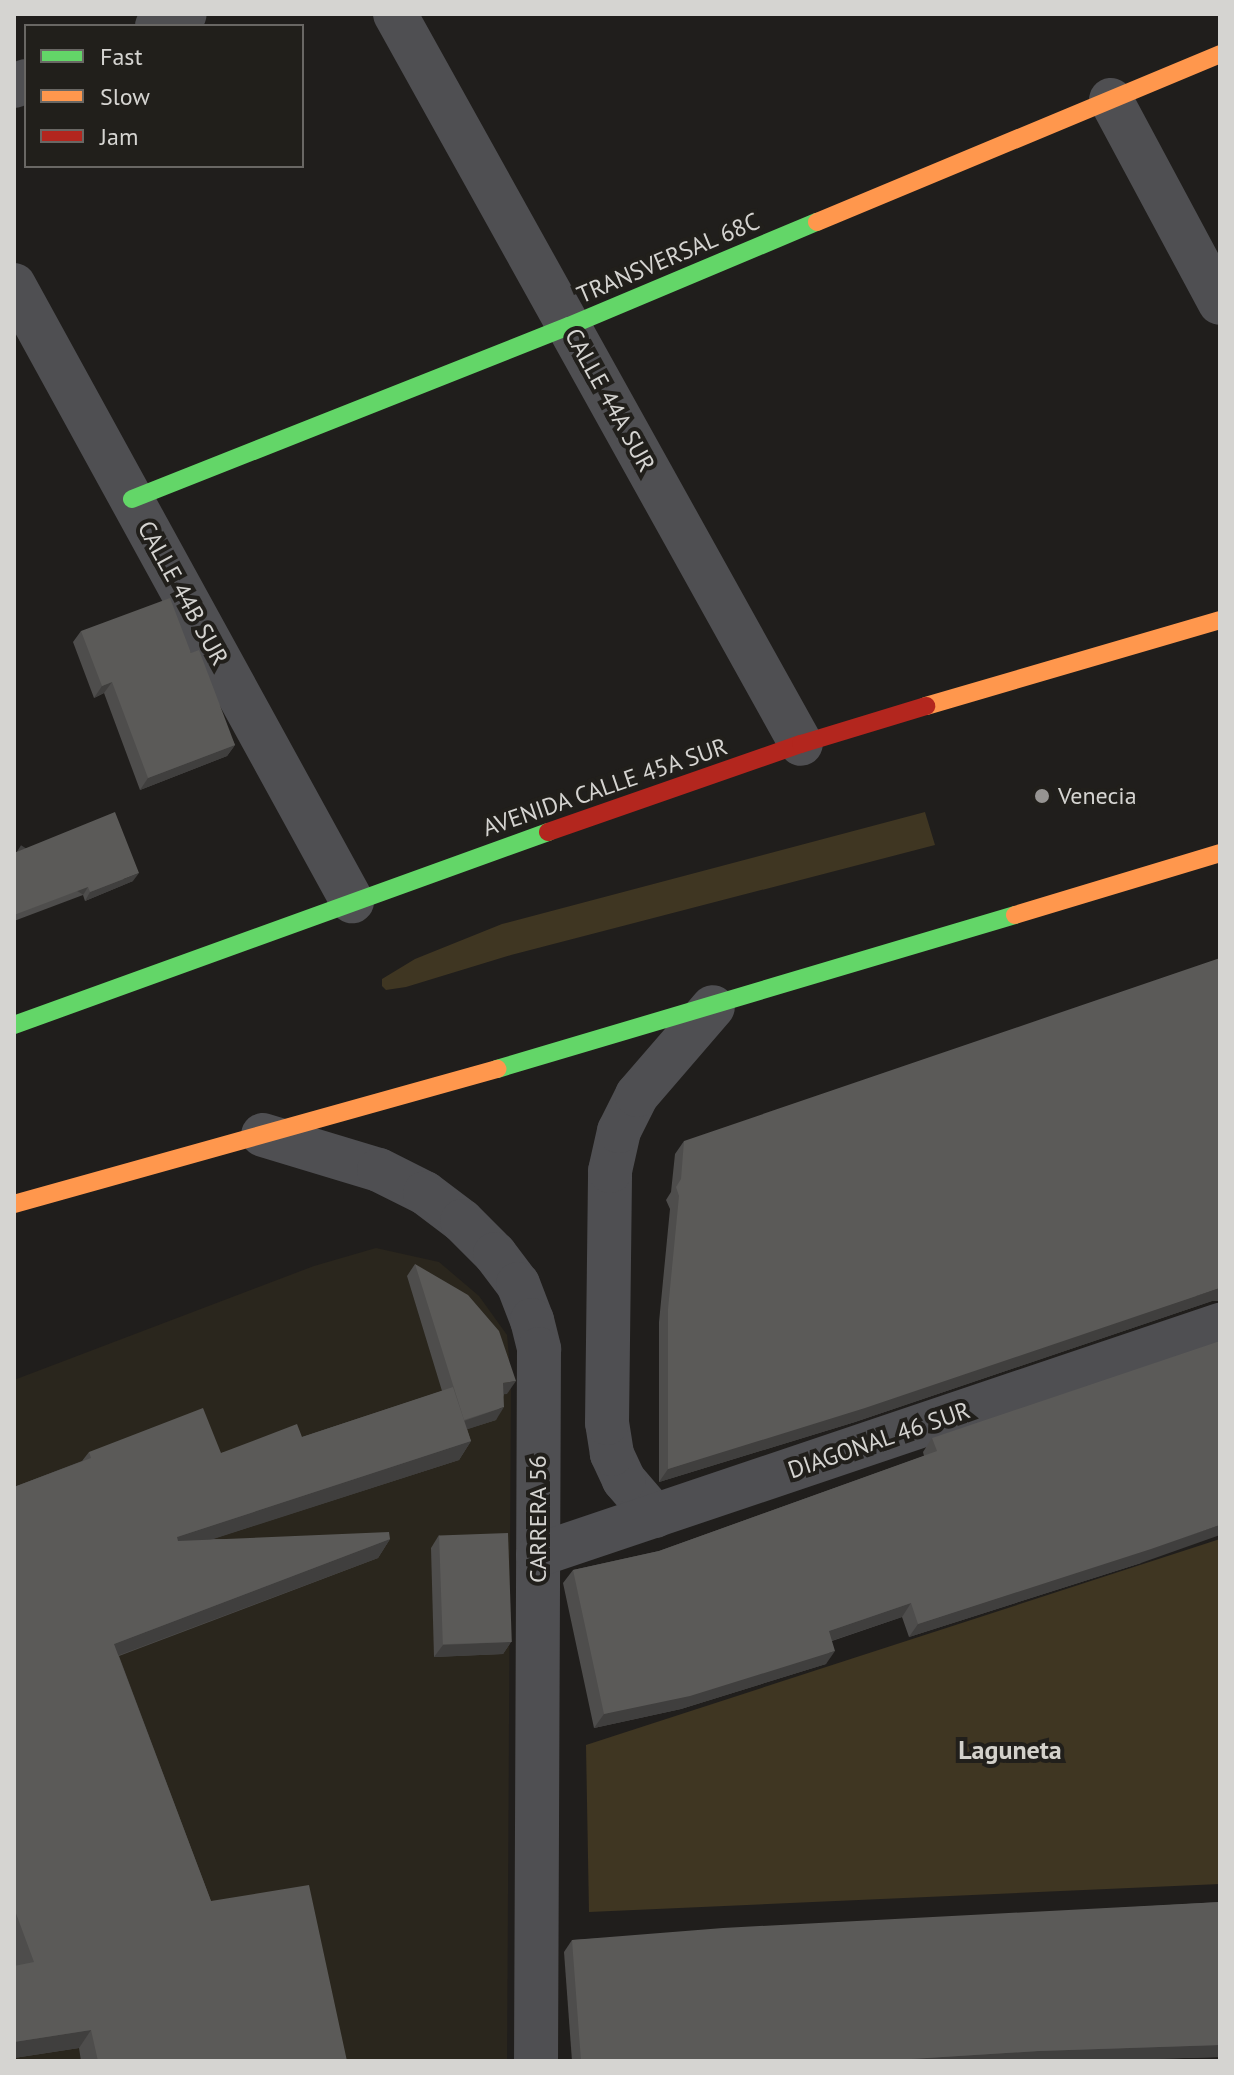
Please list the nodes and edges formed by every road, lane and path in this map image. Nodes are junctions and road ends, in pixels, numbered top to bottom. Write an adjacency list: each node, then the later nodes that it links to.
1 (185, 14): 3 (street)
2 (395, 14): 8 (street, CALLE 44A SUR)
3 (162, 24)
4 (1220, 54): 5 (main road, TRANSVERSAL 68C)
5 (1111, 100): 7 (street); 8 (main road, TRANSVERSAL 68C)
6 (14, 285): 9 (street, CALLE 44B SUR)
7 (1220, 303)
8 (569, 326): 9 (main road, TRANSVERSAL 68C); 11 (street, CALLE 44A SUR)
9 (132, 499): 13 (street, CALLE 44B SUR)
10 (1220, 620): 11 (main road, AVENIDA CALLE 45A SUR)
11 (801, 744): 13 (main road, AVENIDA CALLE 45A SUR)
12 (1220, 853): 14 (main road)
13 (352, 901): 15 (main road, AVENIDA CALLE 45A SUR)
14 (713, 1007): 16 (main road); 19 (street)
15 (14, 1025)
16 (263, 1135): 17 (main road); 20 (street, CARRERA 56)
17 (14, 1204)
18 (1220, 1325): 19 (street, DIAGONAL 46 SUR)
19 (655, 1516): 20 (street, DIAGONAL 46 SUR)
20 (538, 1555): 21 (street, CARRERA 56)
21 (536, 2061)

